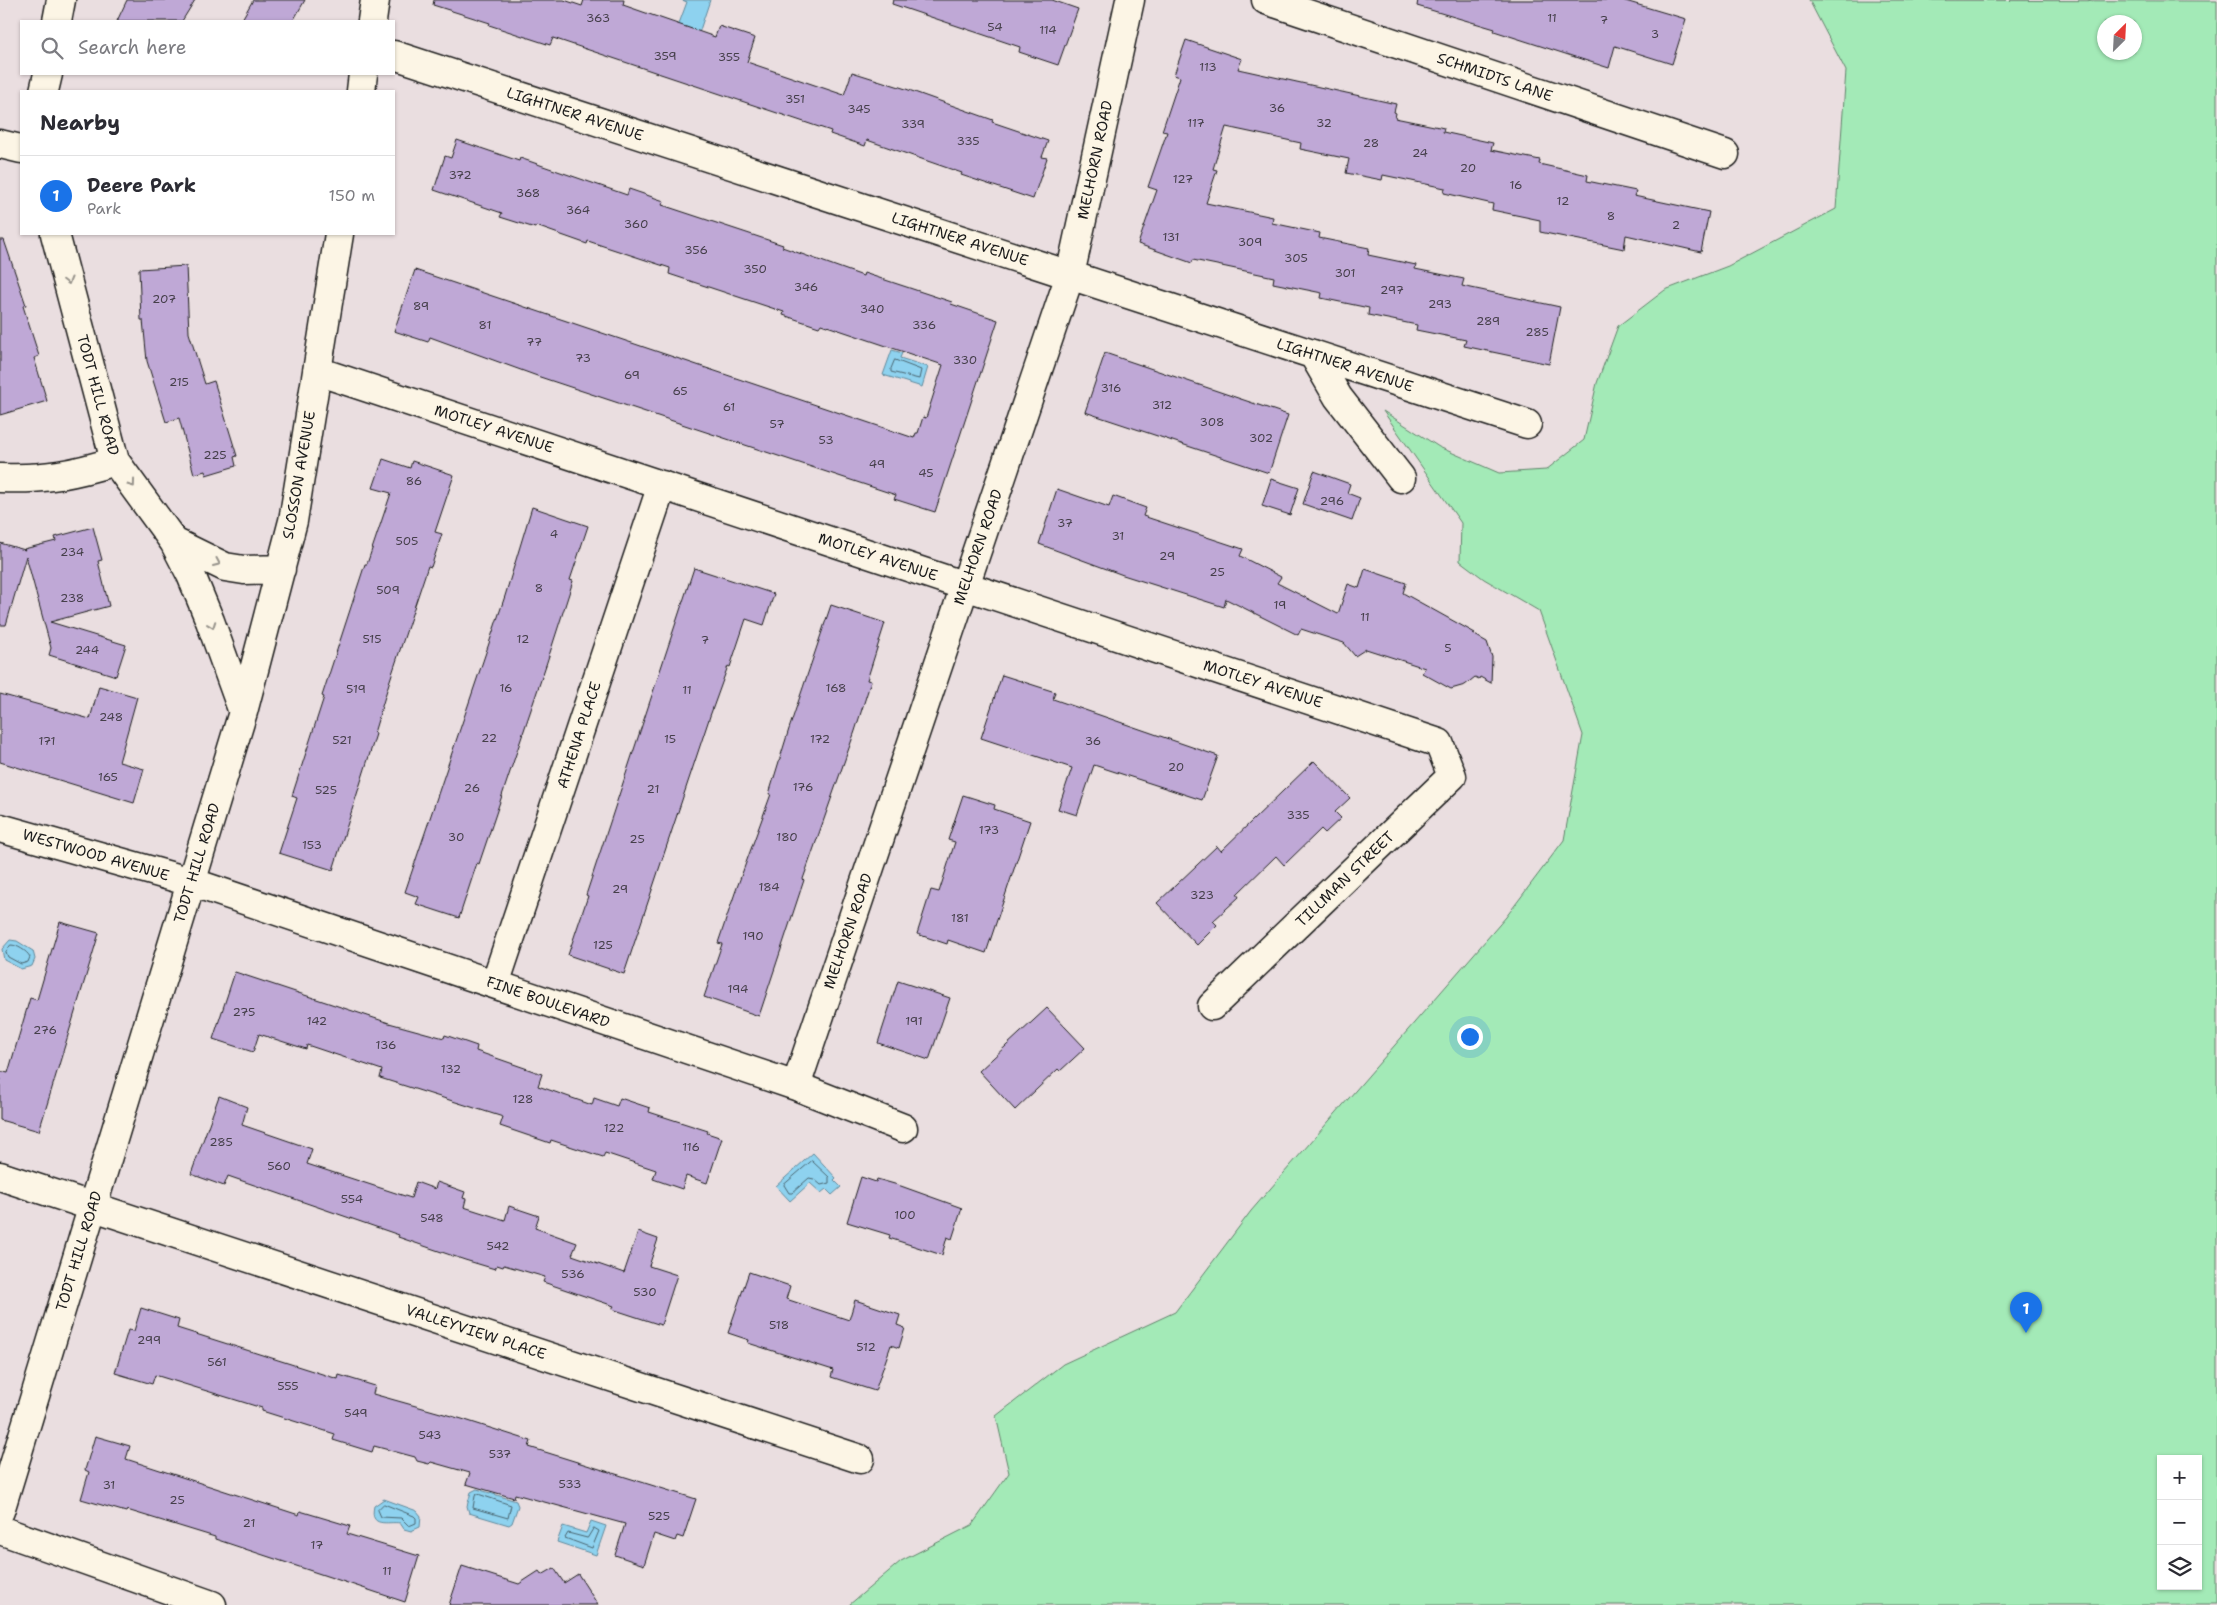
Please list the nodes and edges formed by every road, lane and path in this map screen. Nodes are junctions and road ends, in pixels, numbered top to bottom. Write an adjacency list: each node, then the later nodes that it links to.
1 (60, 0): 5 (street)
2 (375, 0): 6 (street)
3 (1130, 0): 17 (street, MELHORN ROAD)
4 (1266, 0): 14 (street, SCHMIDTS LANE)
5 (57, 20)
6 (372, 20)
7 (395, 55): 17 (street, LIGHTNER AVENUE)
8 (48, 75): 10 (street)
9 (364, 75): 11 (street)
10 (44, 90)
11 (361, 90)
12 (0, 144): 13 (street)
13 (20, 149)
14 (1725, 154)
15 (55, 235): 21 (street, TODT HILL ROAD, one-way to 21)
16 (339, 235): 19 (street, SLOSSON AVENUE)
17 (1070, 275): 18 (street, LIGHTNER AVENUE); 27 (street, MELHORN ROAD)
18 (1313, 354): 20 (street, LIGHTNER AVENUE); 23 (street)
19 (317, 371): 24 (street, MOTLEY AVENUE); 26 (street, SLOSSON AVENUE)
20 (1527, 424)
21 (115, 461): 22 (street); 25 (street, TODT HILL ROAD, one-way to 25)
22 (0, 478)
23 (1401, 478)
24 (662, 485): 27 (street, MOTLEY AVENUE); 32 (street, ATHENA PLACE)
25 (174, 542): 26 (street, one-way to 26); 28 (street, TODT HILL ROAD, one-way to 28)
26 (281, 569): 28 (street, SLOSSON AVENUE)
27 (965, 586): 29 (street, MOTLEY AVENUE); 34 (street, MELHORN ROAD)
28 (243, 712): 31 (street, TODT HILL ROAD)
29 (1439, 743): 33 (street, TILLMAN STREET)
30 (0, 828): 31 (street, WESTWOOD AVENUE)
31 (191, 882): 32 (street, FINE BOULEVARD); 37 (street, TODT HILL ROAD)
32 (496, 984): 34 (street, FINE BOULEVARD)
33 (1212, 1006)
34 (796, 1086): 35 (street, FINE BOULEVARD)
35 (903, 1128)
36 (0, 1176): 37 (street, VALLEYVIEW PLACE)
37 (93, 1205): 38 (street, VALLEYVIEW PLACE); 39 (street, TODT HILL ROAD)
38 (860, 1459)
39 (0, 1511)
40 (0, 1530): 41 (street)
41 (212, 1605)

